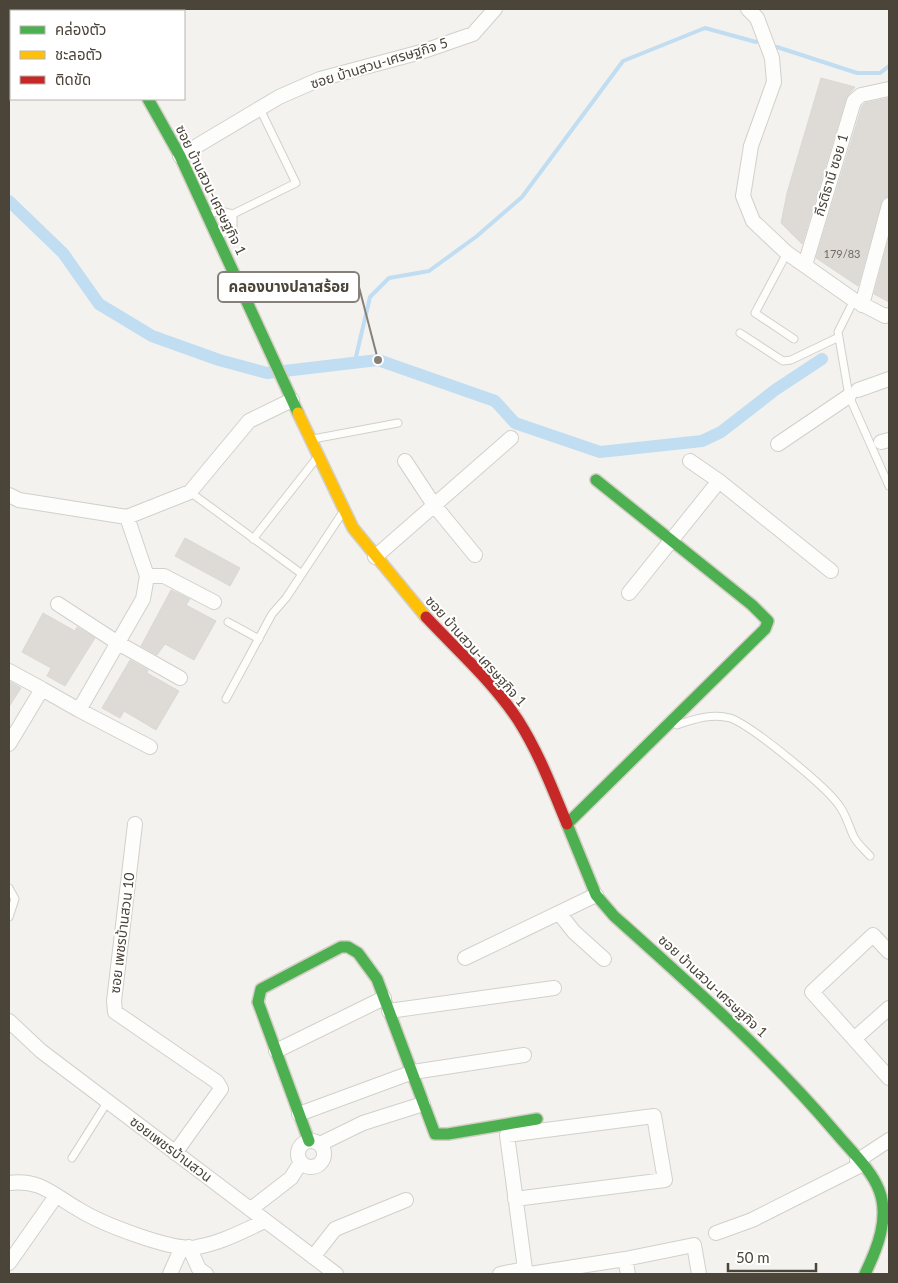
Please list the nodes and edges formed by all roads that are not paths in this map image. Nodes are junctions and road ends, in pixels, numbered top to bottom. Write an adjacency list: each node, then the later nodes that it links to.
1 (495, 9): 5 (street, ซอย บ้านสวน-เศรษฐกิจ 5)
2 (755, 12): 11 (street)
3 (889, 89): 12 (street, กีรติธานี ซอย 1)
4 (149, 100): 6 (street, ซอย บ้านสวน-เศรษฐกิจ 1)
5 (260, 109): 6 (street, ซอย บ้านสวน-เศรษฐกิจ 5); 8 (lane)
6 (180, 156): 9 (street, ซอย บ้านสวน-เศรษฐกิจ 1)
7 (889, 205): 13 (street)
8 (233, 214): 9 (lane); 10 (lane)
9 (207, 215): 10 (street, ซอย บ้านสวน-เศรษฐกิจ 1)
10 (217, 236): 20 (street, ซอย บ้านสวน-เศรษฐกิจ 1)
11 (787, 253): 12 (street); 17 (lane)
12 (805, 265): 13 (street)
13 (858, 303): 14 (street); 16 (lane)
14 (889, 315)
15 (740, 333): 16 (lane)
16 (839, 337): 19 (lane)
17 (794, 340)
18 (889, 379): 19 (street)
19 (853, 393): 24 (street); 30 (lane)
20 (292, 400): 23 (street, ซอย บ้านสวน-เศรษฐกิจ 1); 31 (street)
21 (398, 422): 23 (lane)
22 (511, 438): 33 (street)
23 (310, 440): 25 (street, ซอย บ้านสวน-เศรษฐกิจ 1)
24 (778, 444)
25 (318, 457): 34 (street, ซอย บ้านสวน-เศรษฐกิจ 1); 36 (lane)
26 (690, 461): 29 (street)
27 (405, 462): 33 (street)
28 (596, 480): 37 (street)
29 (719, 481): 37 (street); 40 (street)
30 (889, 486)
31 (190, 492): 35 (street); 36 (lane)
32 (9, 495): 35 (street)
33 (434, 505): 38 (street); 39 (street)
34 (344, 510): 39 (street, ซอย บ้านสวน-เศรษฐกิจ 1); 41 (lane)
35 (127, 517): 42 (street)
36 (253, 539): 41 (lane)
37 (671, 540): 43 (street); 54 (street)
38 (475, 555)
39 (375, 558): 57 (street, ซอย บ้านสวน-เศรษฐกิจ 1)
40 (831, 571)
41 (302, 574): 47 (lane)
42 (147, 576): 44 (street); 48 (street)
43 (629, 593)
44 (214, 602)
45 (58, 604): 48 (street)
46 (228, 622): 47 (lane)
47 (259, 639): 52 (lane)
48 (118, 643): 50 (street); 53 (street)
49 (9, 670): 51 (street)
50 (180, 678)
51 (42, 689): 53 (street); 55 (street)
52 (226, 699)
53 (79, 710): 56 (street)
54 (663, 730): 57 (street); 59 (lane)
55 (9, 744)
56 (150, 747)
57 (568, 823): 61 (street, ซอย บ้านสวน-เศรษฐกิจ 1)
58 (135, 824): 82 (street, ซอย เพชรบ้านสวน 10)
59 (870, 856)
60 (9, 888): 63 (lane)
61 (596, 895): 62 (street); 85 (street, ซอย บ้านสวน-เศรษฐกิจ 1)
62 (559, 913): 65 (street); 66 (street)
63 (9, 917)
64 (889, 952): 71 (street)
65 (465, 958)
66 (604, 959)
67 (554, 988): 68 (street)
68 (387, 1004): 72 (street); 72 (street); 74 (street)
69 (889, 1008): 71 (street)
70 (9, 1021): 76 (street, ซอยเพชรบ้านสวน)
71 (854, 1039): 75 (street)
72 (276, 1051): 78 (street)
73 (524, 1055): 74 (street)
74 (412, 1072): 77 (street); 78 (street)
75 (889, 1078)
76 (108, 1101): 82 (street, ซอยเพชรบ้านสวน); 83 (lane)
77 (423, 1104): 79 (street); 81 (street)
78 (299, 1114): 81 (street)
79 (537, 1119)
80 (889, 1140): 85 (street)
81 (314, 1142): 84 (street); 84 (street)
82 (175, 1152): 90 (street, ซอยเพชรบ้านสวน)
83 (72, 1158)
84 (301, 1162): 90 (street)
85 (859, 1163): 92 (street, ซอย บ้านสวน-เศรษฐกิจ 1); 93 (street)
86 (9, 1183): 87 (street)
87 (56, 1196): 94 (street); 97 (street)
88 (515, 1199): 88 (street); 98 (street)
89 (406, 1200): 95 (street)
90 (251, 1209): 91 (street, ซอยเพชรบ้านสวน)
91 (265, 1221): 94 (street); 95 (street, ซอยเพชรบ้านสวน)
92 (886, 1227): 105 (street, ซอย บ้านสวน-เศรษฐกิจ 1)
93 (716, 1233)
94 (185, 1247): 100 (street); 101 (street)
95 (313, 1257): 99 (street, ซอยเพชรบ้านสวน)
96 (626, 1259): 98 (street); 103 (street); 104 (street)
97 (9, 1264)
98 (527, 1272): 102 (street)
99 (331, 1273)
100 (170, 1274)
101 (206, 1274)
102 (500, 1274)
103 (628, 1274)
104 (699, 1274)
105 (865, 1274)

